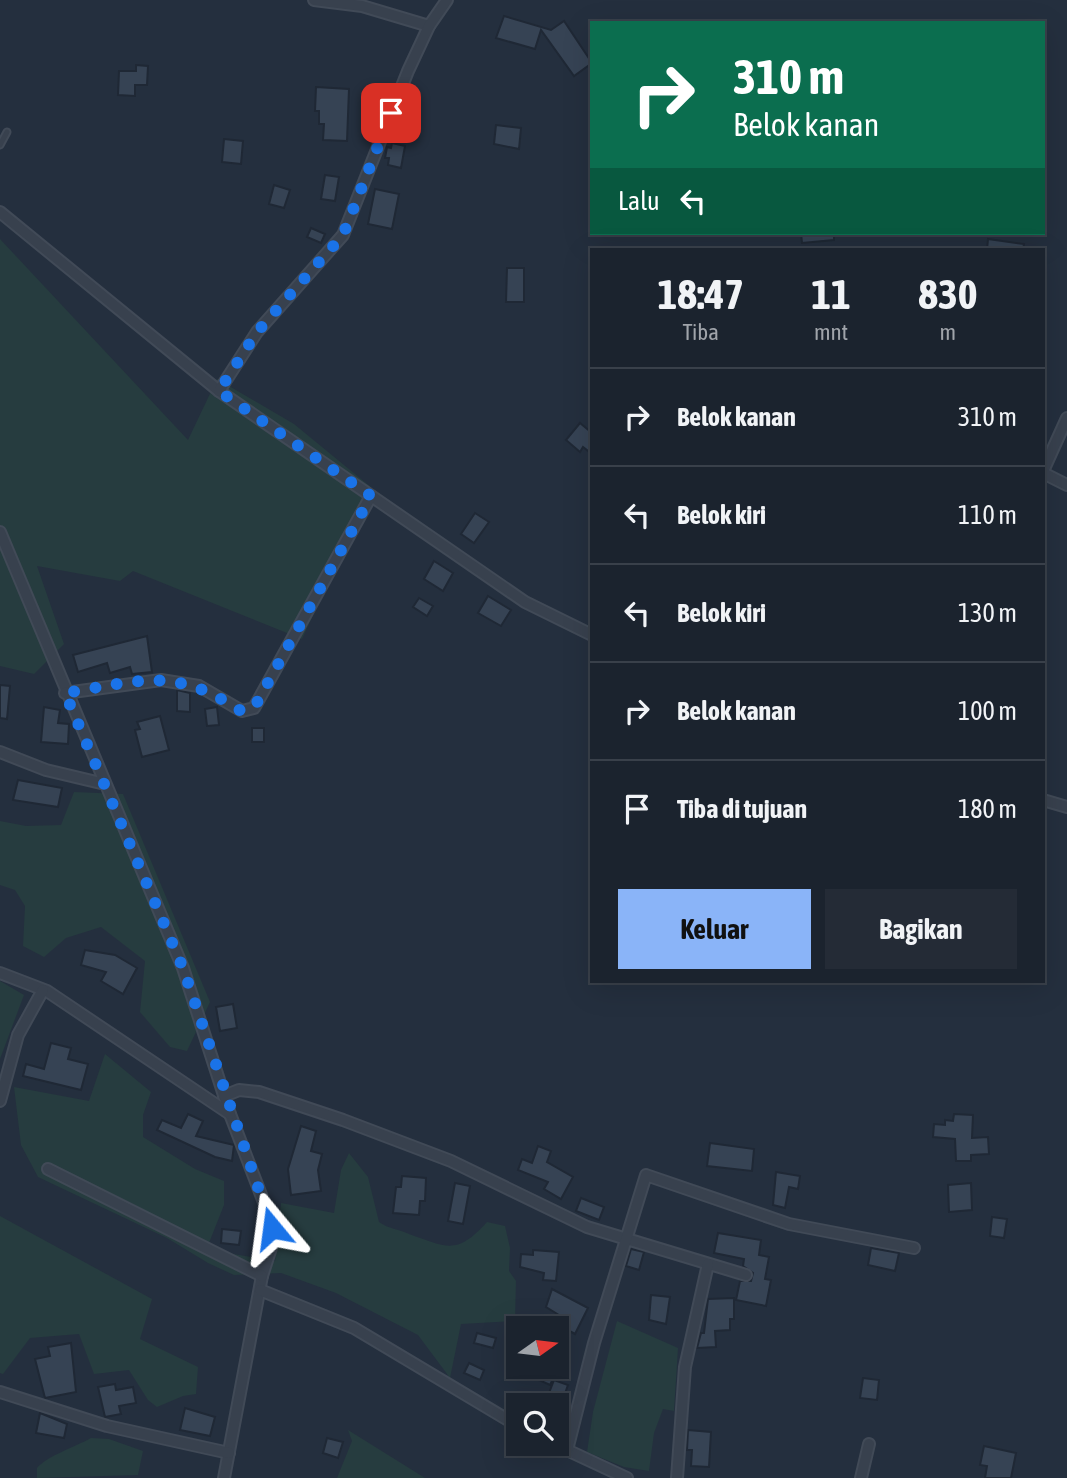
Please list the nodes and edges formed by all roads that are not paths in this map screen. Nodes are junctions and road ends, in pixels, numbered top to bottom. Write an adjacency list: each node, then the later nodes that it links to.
1 (314, 0): 3 (street)
2 (447, 0): 3 (street)
3 (429, 26): 7 (street)
4 (7, 132): 5 (lane)
5 (0, 145)
6 (0, 212): 7 (street)
7 (219, 391): 12 (street)
8 (1067, 418): 9 (street)
9 (1045, 468)
10 (1045, 473): 11 (street)
11 (1067, 485)
12 (371, 496): 14 (street); 15 (street)
13 (0, 533): 15 (street)
14 (590, 634)
15 (65, 693): 17 (street)
16 (0, 751): 17 (street)
17 (105, 784): 22 (street)
18 (1045, 801): 19 (street)
19 (1067, 807)
20 (0, 972): 21 (street)
21 (43, 990): 23 (street); 24 (street)
22 (224, 1096): 24 (street); 26 (street)
23 (0, 1101)
24 (230, 1114): 30 (street)
25 (48, 1169): 30 (street)
26 (625, 1240): 27 (street); 28 (street); 34 (street)
27 (914, 1248)
28 (708, 1264): 29 (street); 40 (street)
29 (746, 1275)
30 (262, 1276): 31 (street)
31 (260, 1290): 33 (street); 37 (street)
32 (0, 1392): 37 (street)
33 (506, 1419)
34 (569, 1442)
35 (869, 1444): 41 (street)
36 (569, 1451): 39 (street)
37 (229, 1453): 38 (street)
38 (224, 1478)
39 (627, 1478)
40 (677, 1478)
41 (861, 1478)

